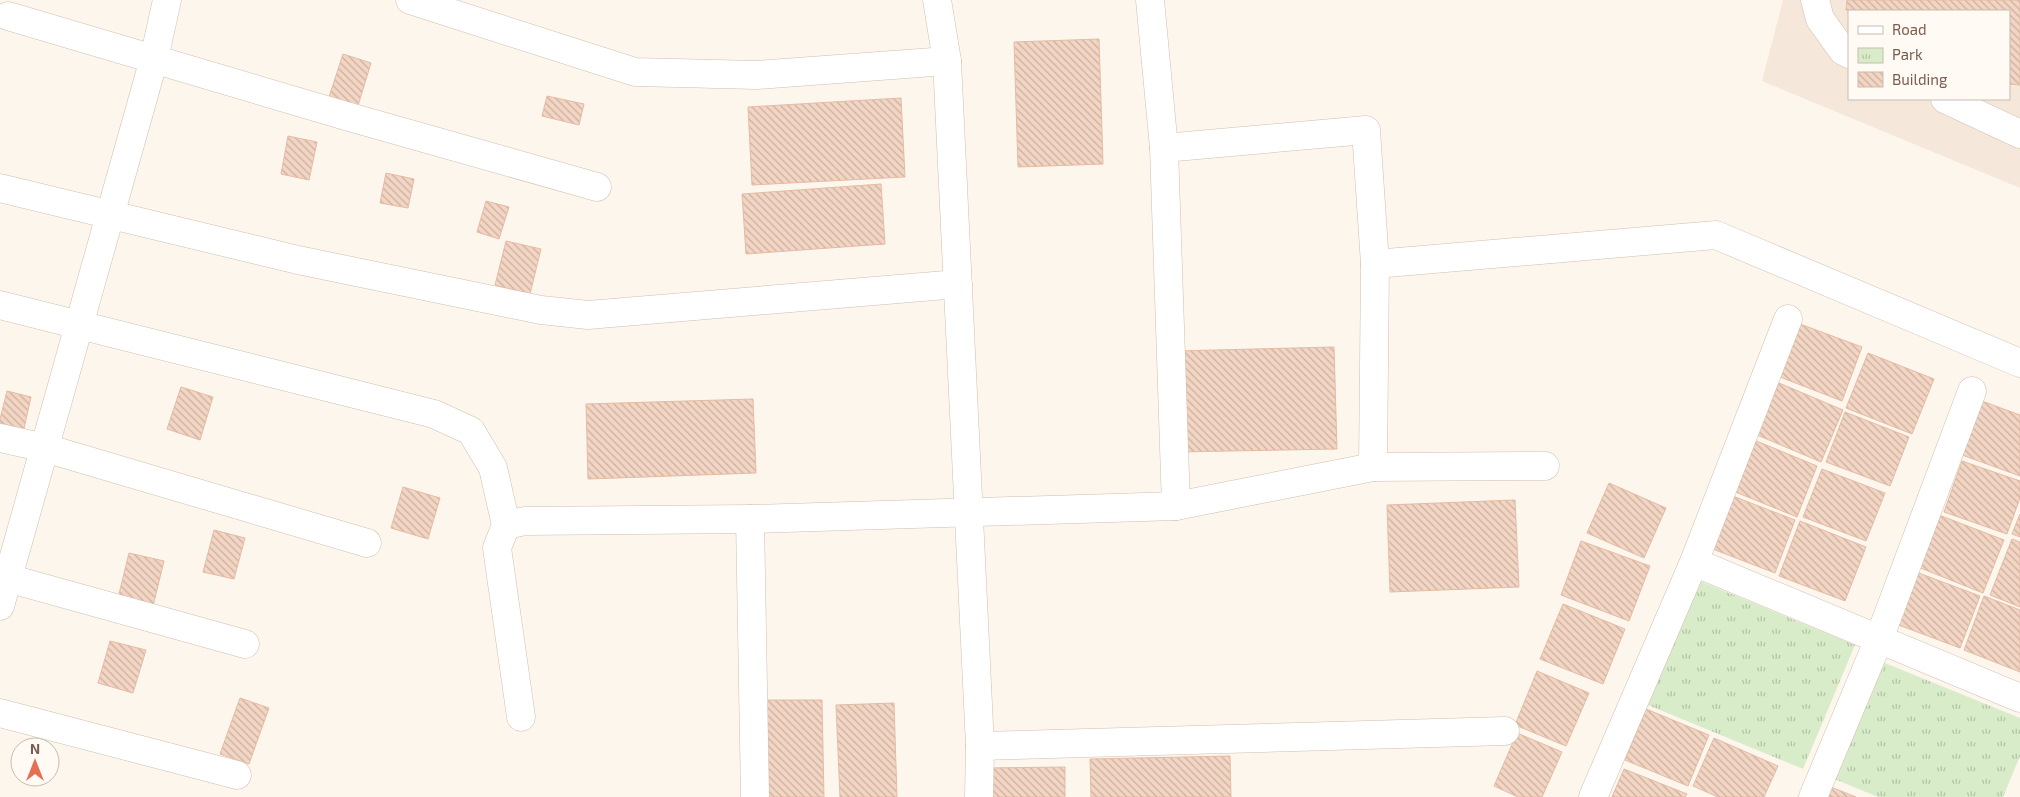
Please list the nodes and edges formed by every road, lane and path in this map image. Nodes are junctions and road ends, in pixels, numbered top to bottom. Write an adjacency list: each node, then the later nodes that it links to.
1 (167, 0): 8 (street)
2 (410, 0): 9 (street)
3 (937, 0): 9 (street)
4 (1150, 0): 12 (street)
5 (1816, 0): 7 (street)
6 (8, 16): 8 (street)
7 (1848, 54)
8 (154, 59): 13 (street); 15 (street)
9 (947, 61): 17 (street)
10 (1947, 100): 11 (street)
11 (2020, 134)
12 (1164, 148): 16 (street); 27 (street)
13 (597, 187)
14 (0, 188): 15 (street)
15 (110, 214): 17 (street); 20 (street)
16 (1374, 264): 21 (street); 26 (street)
17 (958, 284): 28 (street)
18 (0, 306): 20 (street)
19 (1788, 319): 32 (street)
20 (79, 325): 24 (street); 30 (street)
21 (2020, 363)
22 (1972, 391): 35 (street)
23 (0, 438): 24 (street)
24 (45, 448): 31 (street); 33 (street)
25 (1545, 466): 26 (street)
26 (1373, 467): 27 (street)
27 (1176, 506): 28 (street)
28 (969, 512): 29 (street); 41 (street)
29 (750, 519): 30 (street); 43 (street)
30 (506, 525): 39 (street)
31 (367, 543)
32 (1694, 562): 35 (street); 45 (street)
33 (4, 576): 34 (street); 36 (street)
34 (0, 606)
35 (1879, 639): 37 (street); 46 (street)
36 (245, 644)
37 (2020, 698)
38 (0, 713): 42 (street)
39 (521, 717)
40 (1505, 731): 41 (street)
41 (980, 746): 44 (street)
42 (237, 776)
43 (755, 797)
44 (978, 797)
45 (1594, 797)
46 (1813, 797)

